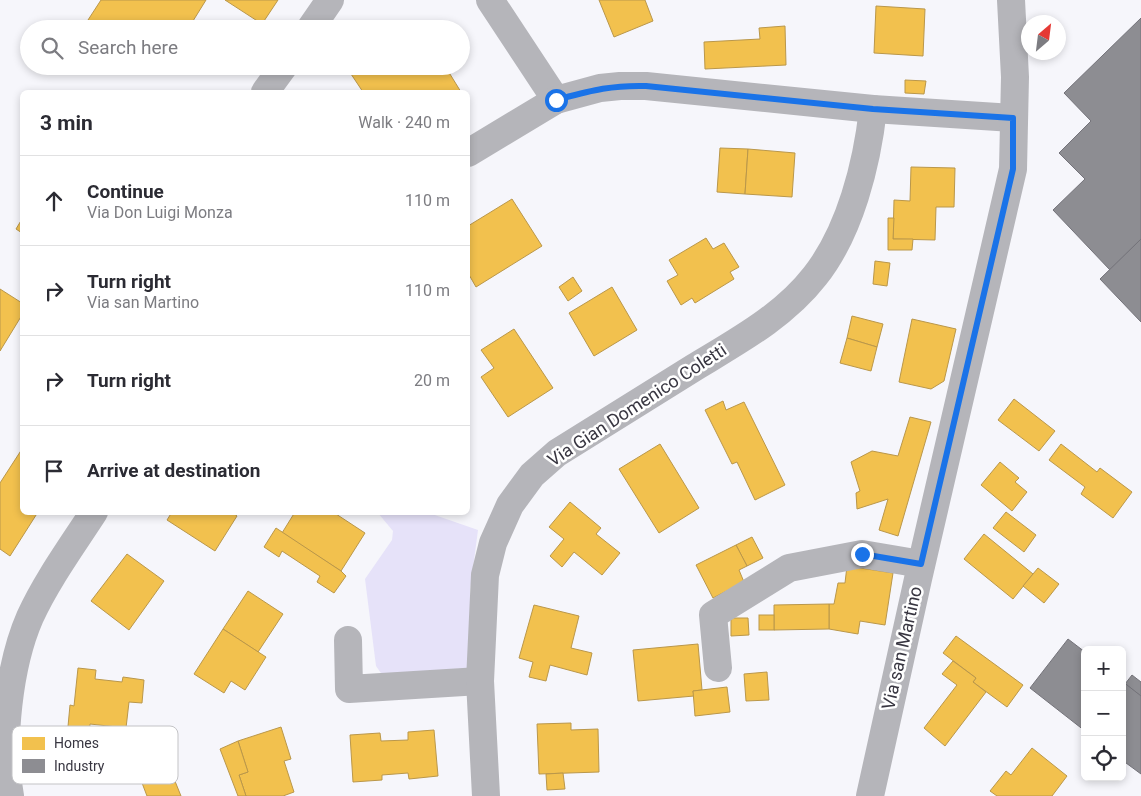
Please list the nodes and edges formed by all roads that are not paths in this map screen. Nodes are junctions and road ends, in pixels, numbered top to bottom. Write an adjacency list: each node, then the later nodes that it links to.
1 (330, 0): 4 (street)
2 (490, 0): 7 (street)
3 (1011, 0): 9 (street, Via san Martino)
4 (316, 20)
5 (277, 75): 6 (street)
6 (266, 90)
7 (556, 100): 8 (street); 10 (street)
8 (873, 109): 9 (street); 15 (street, Via Gian Domenico Coletti)
9 (1013, 118): 12 (street, Via san Martino)
10 (470, 152)
11 (92, 515): 16 (street)
12 (921, 564): 14 (street); 18 (street, Via san Martino)
13 (348, 640): 15 (street)
14 (718, 668)
15 (480, 681): 17 (street, Via Gian Domenico Coletti)
16 (10, 796)
17 (486, 796)
18 (870, 796)

